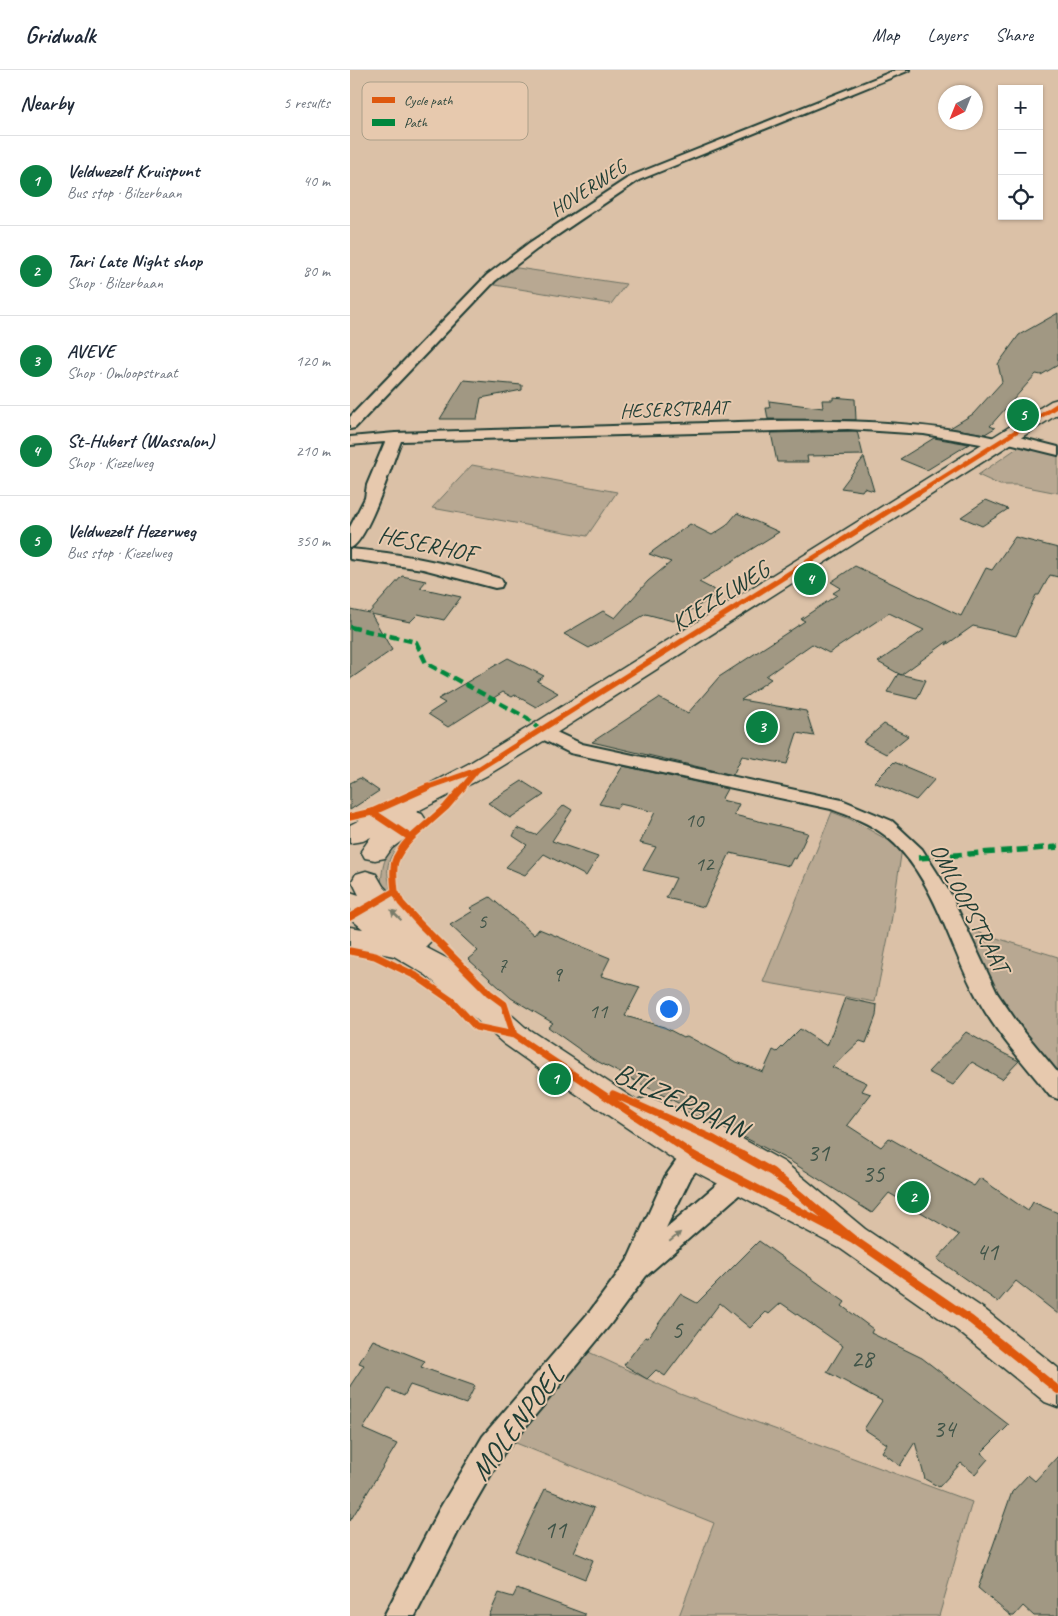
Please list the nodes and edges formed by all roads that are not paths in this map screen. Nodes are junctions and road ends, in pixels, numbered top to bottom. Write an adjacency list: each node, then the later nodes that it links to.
1 (905, 70): 3 (street, HOVERWEG)
2 (1058, 405): 5 (main road, KIEZELWEG)
3 (350, 425)
4 (394, 437): 5 (street, HESERSTRAAT); 6 (street, HESERSTRAAT); 8 (street, HESERHOF)
5 (1002, 440): 7 (street, HESERSTRAAT); 11 (main road, KIEZELWEG)
6 (350, 441)
7 (1058, 451)
8 (350, 544)
9 (350, 554): 10 (street, HESERHOF)
10 (495, 583)
11 (541, 731): 12 (main road, KIEZELWEG); 19 (street, OMLOOPSTRAAT)
12 (477, 770): 13 (main road, KIEZELWEG); 14 (main road, KIEZELWEG)
13 (352, 834): 14 (main road, KIEZELWEG)
14 (375, 851): 15 (main road)
15 (355, 891): 17 (main road, BILZERBAAN); 18 (main road, BILZERBAAN, one-way to 15)
16 (350, 937): 17 (main road)
17 (403, 948): 18 (main road, BILZERBAAN)
18 (437, 967): 20 (main road, BILZERBAAN)
19 (1058, 1090)
20 (703, 1147): 21 (main road, BILZERBAAN); 22 (street, MOLENPOEL)
21 (746, 1171): 22 (street, MOLENPOEL, one-way to 21); 23 (main road, BILZERBAAN)
22 (637, 1268): 24 (street, MOLENPOEL)
23 (1058, 1390)
24 (399, 1616)

